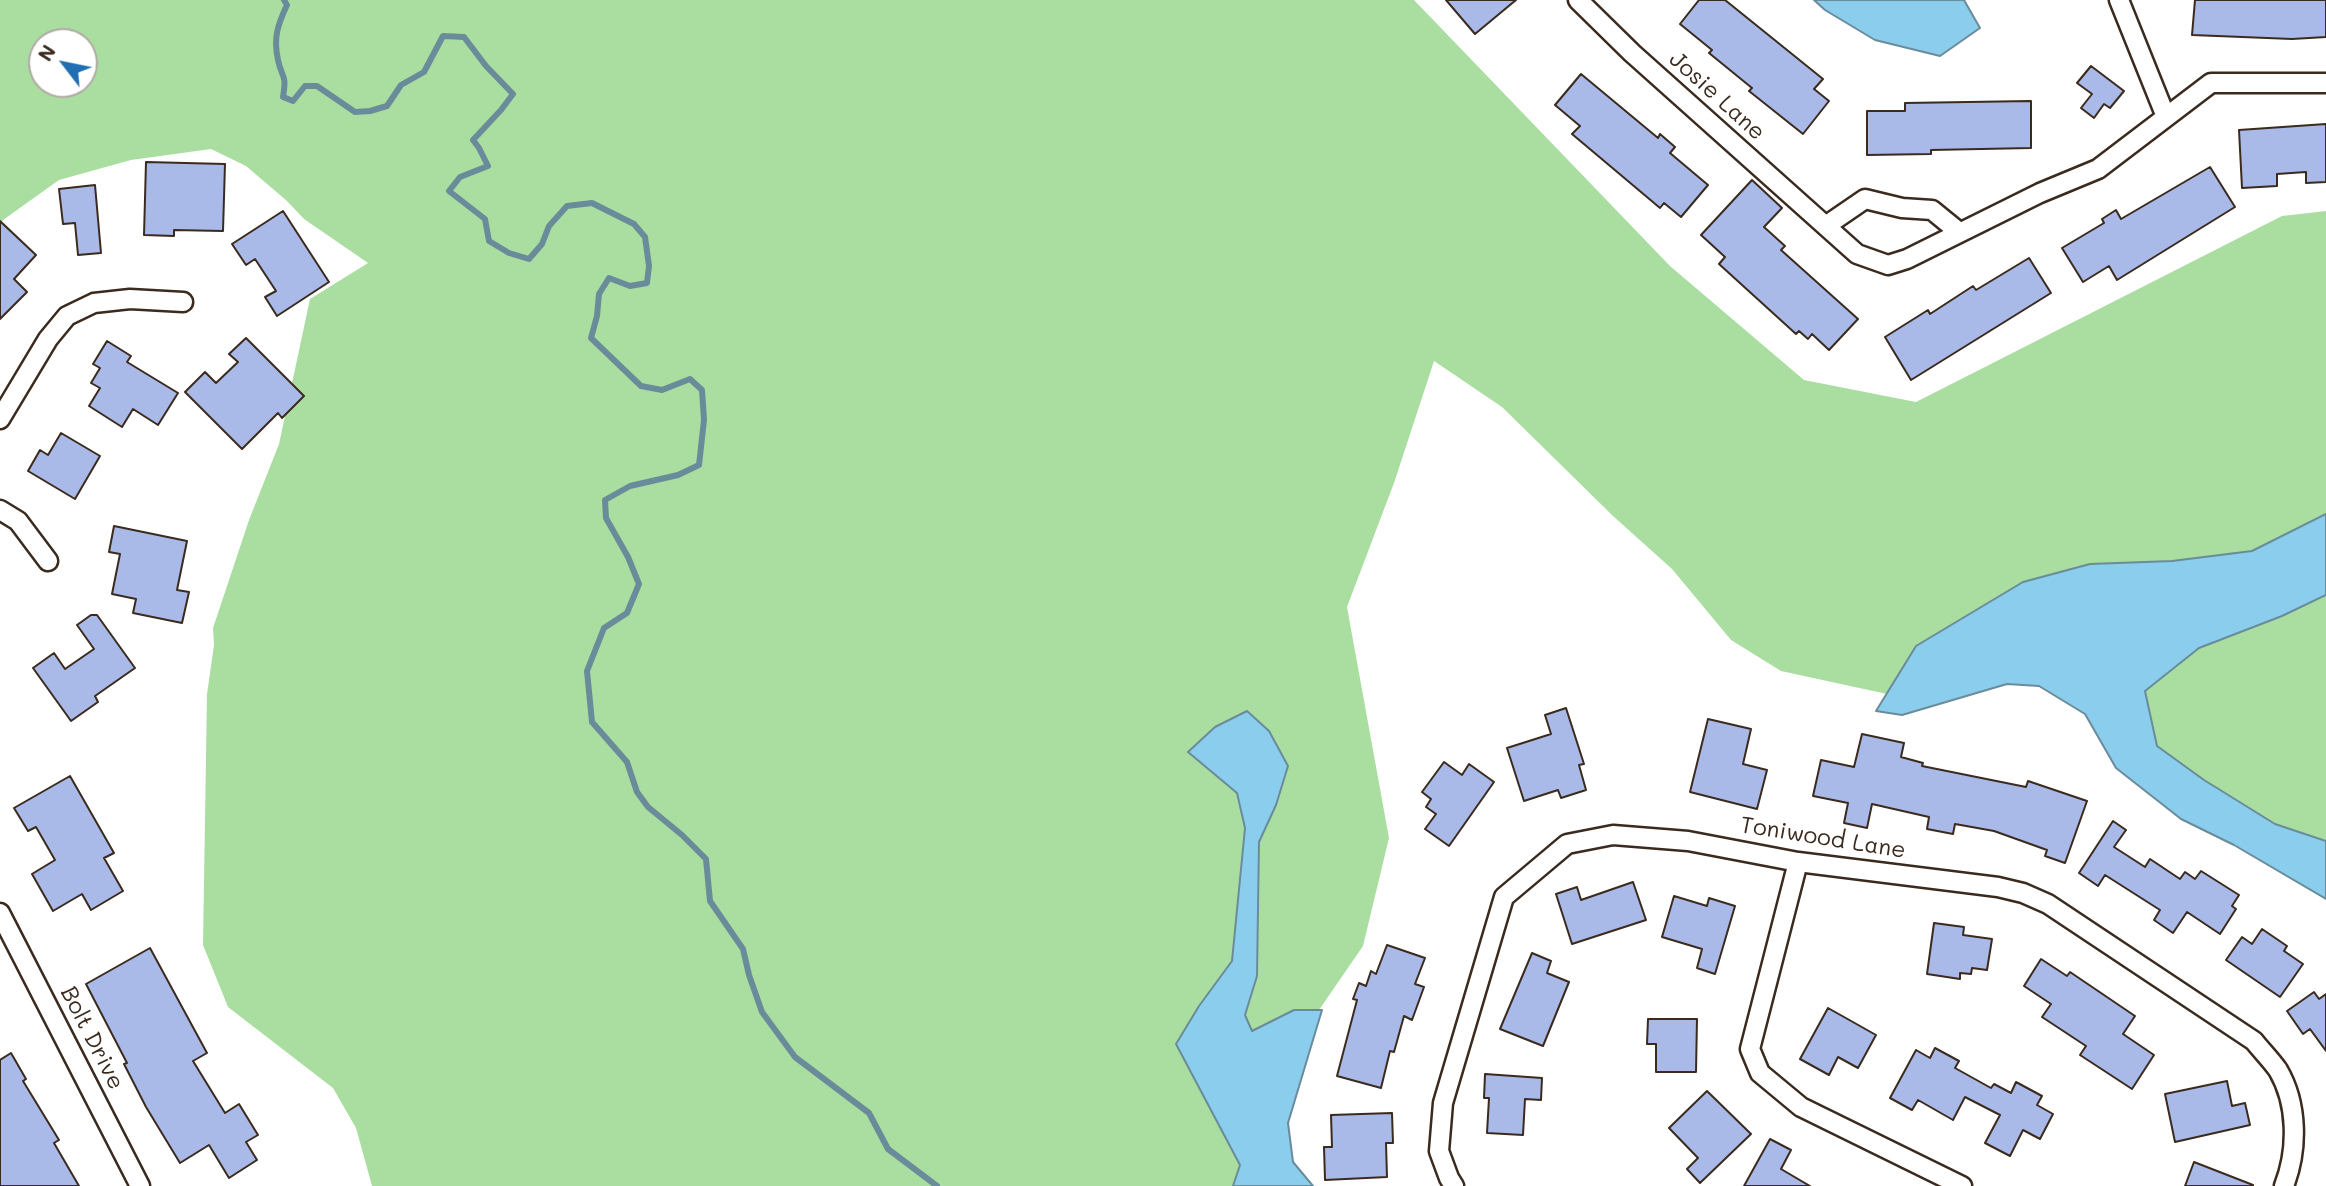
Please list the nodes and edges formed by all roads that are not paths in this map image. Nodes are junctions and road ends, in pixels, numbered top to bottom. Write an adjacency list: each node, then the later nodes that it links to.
1 (1578, 0): 5 (street, Josie Lane)
2 (2119, 0): 4 (street)
3 (2326, 83): 4 (street, Josie Lane)
4 (2166, 117): 6 (street, Josie Lane)
5 (1827, 225): 6 (street); 6 (street, Josie Lane)
6 (1959, 232)
7 (183, 302): 8 (street)
8 (0, 419)
9 (0, 510): 10 (street)
10 (48, 561)
11 (1798, 862): 14 (street, Toniwood Lane); 15 (street); 16 (street, Toniwood Lane)
12 (0, 913): 13 (street, Bolt Drive)
13 (140, 1186)
14 (1454, 1186)
15 (1962, 1186)
16 (2284, 1186)

